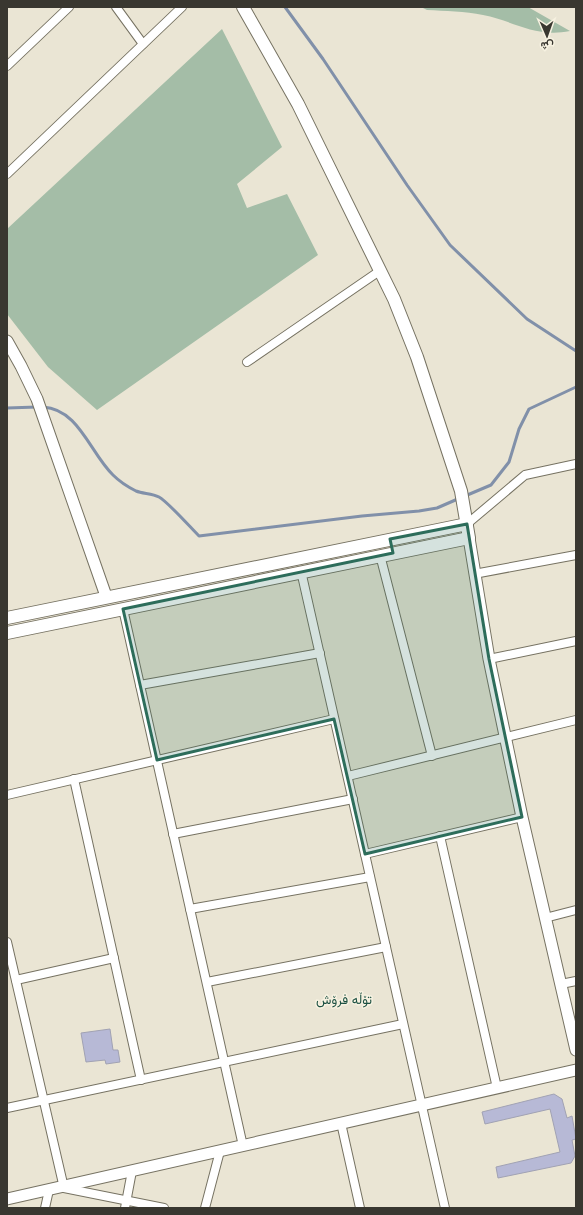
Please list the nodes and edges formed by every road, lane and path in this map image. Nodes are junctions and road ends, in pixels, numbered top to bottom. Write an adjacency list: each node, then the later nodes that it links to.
1 (69, 7): 6 (street)
2 (116, 7): 5 (street)
3 (182, 7): 5 (street)
4 (243, 7): 8 (main road)
5 (143, 44): 7 (street)
6 (7, 66)
7 (7, 174)
8 (381, 270): 10 (street); 12 (main road)
9 (7, 341): 20 (street)
10 (247, 362)
11 (576, 464): 12 (street)
12 (466, 524): 13 (main road); 14 (main road)
13 (469, 538): 15 (main road); 19 (street)
14 (390, 539): 15 (main road); 20 (main road)
15 (393, 553): 16 (main road)
16 (380, 555): 18 (main road); 31 (street)
17 (576, 555): 19 (street)
18 (302, 571): 21 (main road); 25 (street)
19 (474, 574): 26 (street)
20 (106, 596): 22 (main road)
21 (123, 609): 23 (main road); 27 (street)
22 (7, 617)
23 (7, 633)
24 (576, 641): 26 (street)
25 (320, 653): 27 (street); 28 (street)
26 (489, 659): 30 (street)
27 (140, 685): 32 (street)
28 (334, 719): 32 (street); 33 (street)
29 (576, 720): 30 (street)
30 (506, 737): 31 (street); 37 (street)
31 (432, 756): 33 (street)
32 (157, 760): 34 (street); 38 (street)
33 (348, 776): 36 (street)
34 (74, 779): 35 (street); 48 (street)
35 (7, 795)
36 (353, 799): 38 (street); 40 (street)
37 (522, 817): 39 (street); 44 (street)
38 (174, 834): 42 (street)
39 (440, 836): 40 (street); 58 (street)
40 (365, 854): 41 (street)
41 (370, 876): 42 (street); 46 (street)
42 (190, 909): 51 (street)
43 (576, 910): 44 (street)
44 (545, 918): 52 (street)
45 (7, 942): 47 (street)
46 (386, 947): 51 (street); 53 (street)
47 (9, 955): 49 (street)
48 (114, 958): 49 (street); 57 (street)
49 (16, 980): 59 (street)
50 (576, 981): 52 (street)
51 (207, 982): 55 (street)
52 (561, 984): 54 (street)
53 (403, 1024): 55 (street); 60 (street)
54 (576, 1050)
55 (225, 1063): 57 (street); 63 (street)
56 (576, 1070): 58 (street)
57 (141, 1080): 59 (street)
58 (497, 1088): 60 (street)
59 (44, 1101): 61 (street); 66 (street)
60 (422, 1105): 62 (street); 75 (street)
61 (7, 1108)
62 (341, 1123): 63 (street); 74 (street)
63 (243, 1146): 64 (street)
64 (220, 1151): 65 (street); 73 (street)
65 (132, 1171): 66 (street); 68 (street)
66 (64, 1188): 67 (street); 68 (street)
67 (49, 1190): 69 (street); 70 (street)
68 (127, 1199): 71 (street); 72 (street)
69 (7, 1200)
70 (45, 1208)
71 (124, 1208)
72 (164, 1208)
73 (205, 1208)
74 (360, 1208)
75 (445, 1208)

